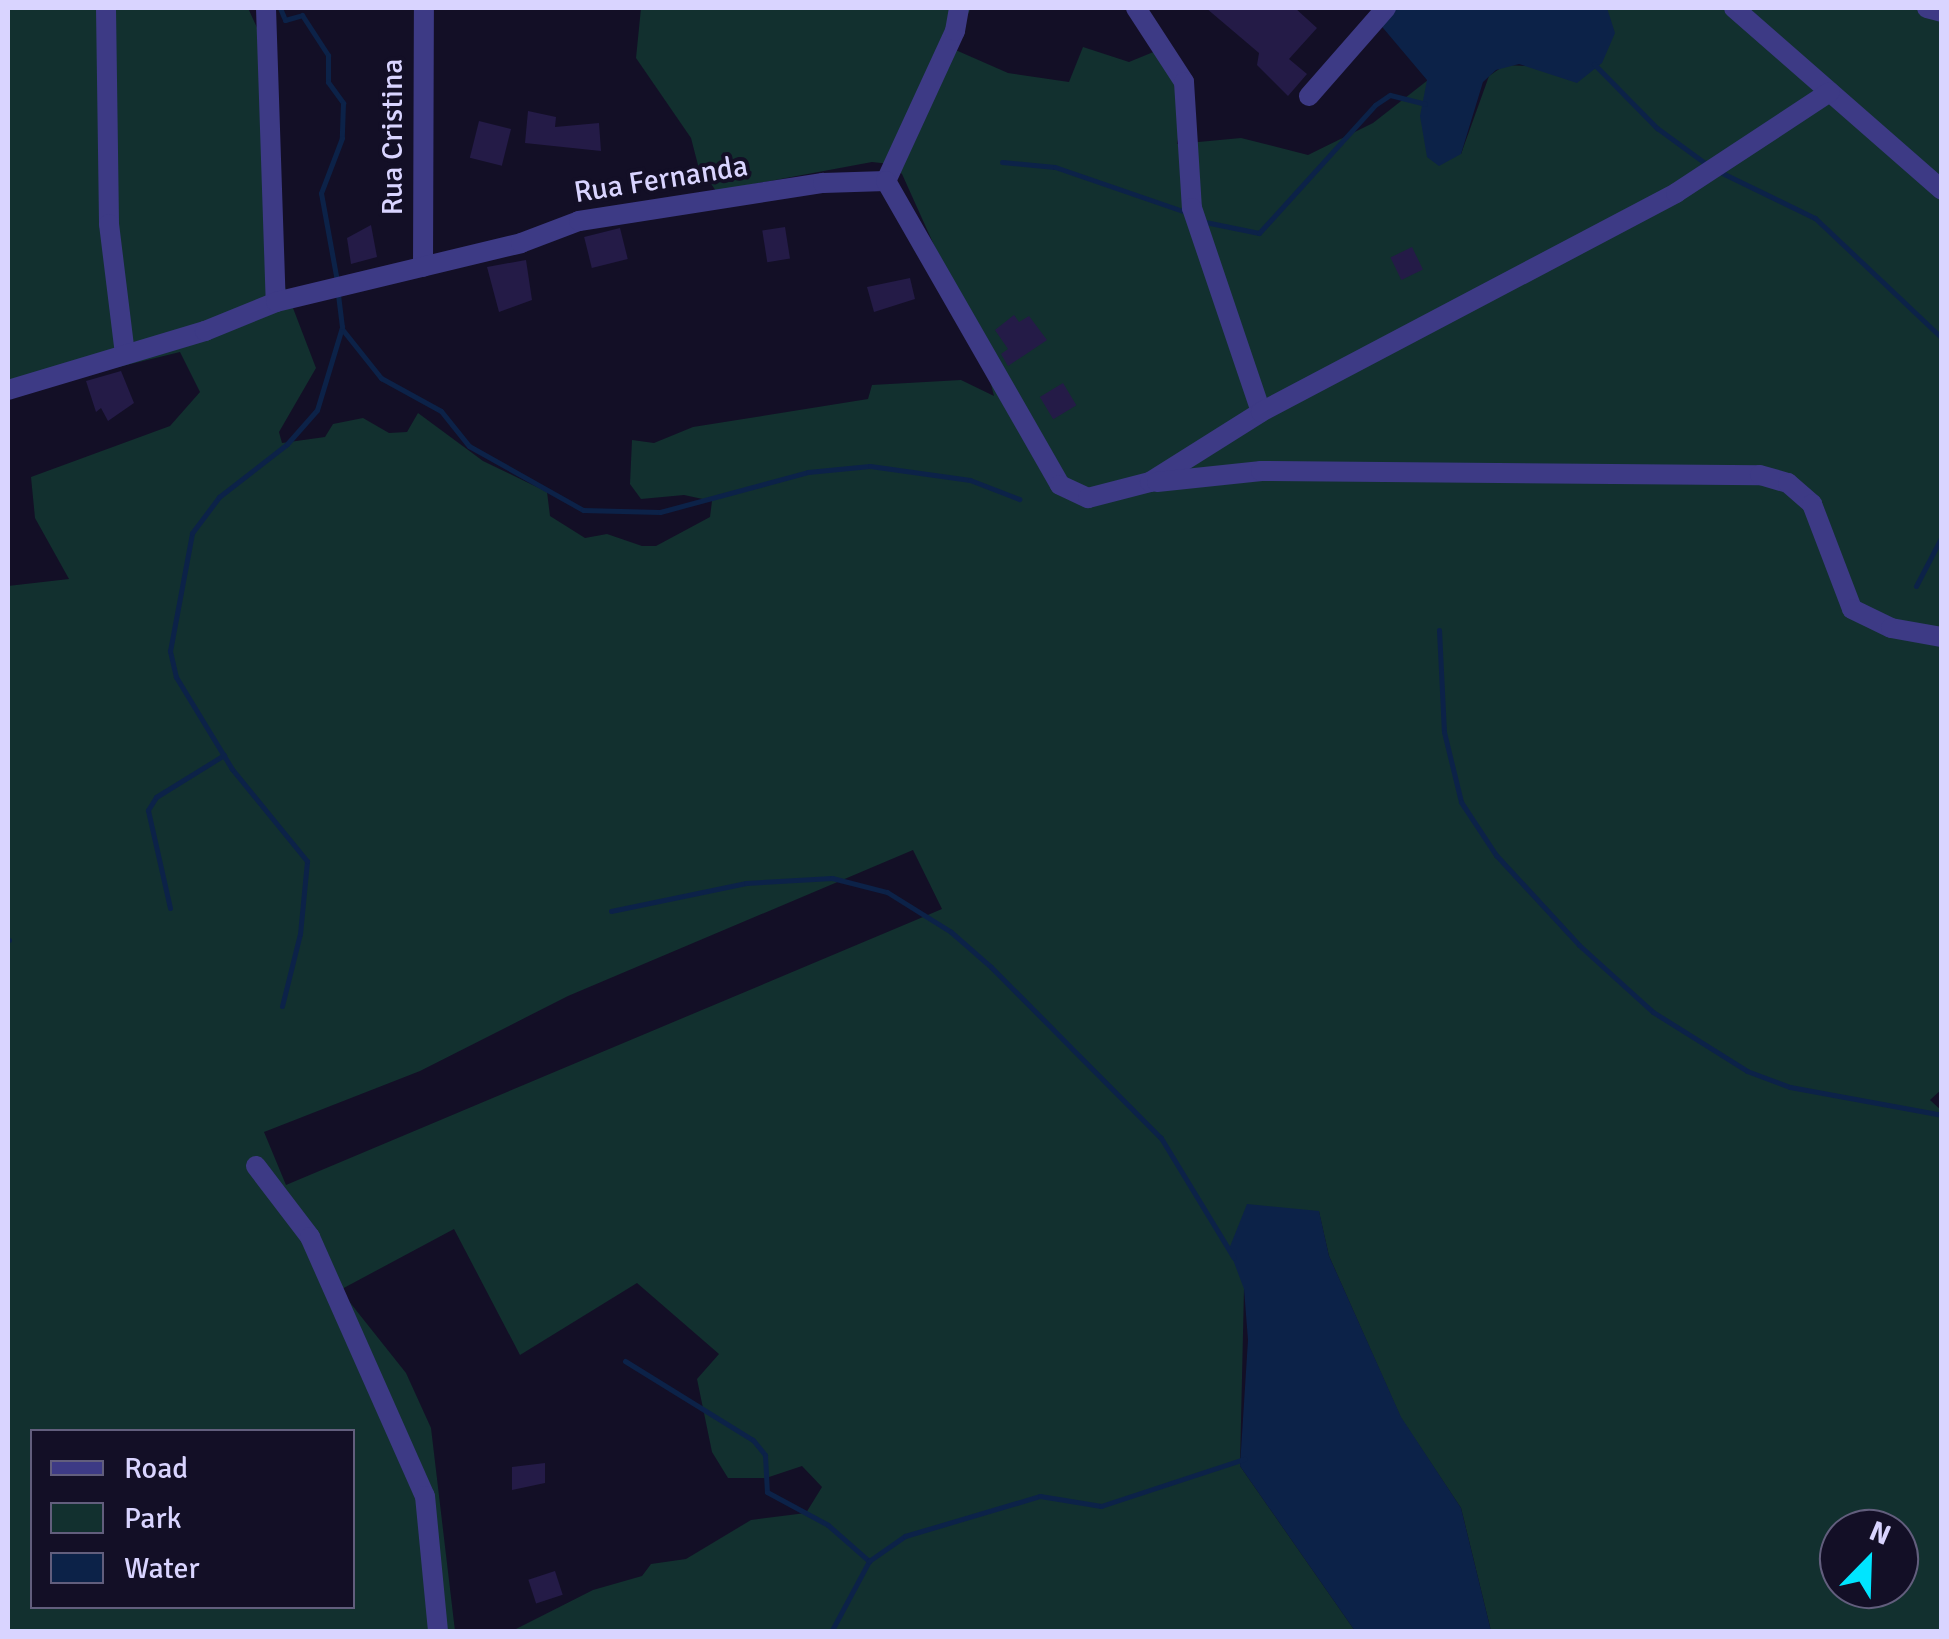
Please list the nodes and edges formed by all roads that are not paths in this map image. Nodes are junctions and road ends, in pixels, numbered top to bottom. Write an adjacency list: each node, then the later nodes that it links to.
1 (106, 8): 16 (street)
2 (266, 8): 15 (street)
3 (424, 8): 14 (street, Rua Cristina)
4 (958, 8): 12 (street)
5 (1136, 8): 18 (street)
6 (1386, 8): 11 (street)
7 (1734, 8): 10 (street)
8 (1927, 8): 9 (street)
9 (1942, 12)
10 (1830, 92): 13 (street); 18 (street)
11 (1309, 96)
12 (886, 181): 14 (street, Rua Fernanda); 19 (street)
13 (1942, 190)
14 (423, 267): 15 (street, Rua Fernanda)
15 (276, 302): 16 (street, Rua Fernanda)
16 (125, 354): 17 (street, Rua Fernanda)
17 (8, 390)
18 (1261, 412): 19 (street)
19 (1150, 482): 20 (street)
20 (1942, 637)
21 (256, 1166): 22 (street)
22 (438, 1632)

